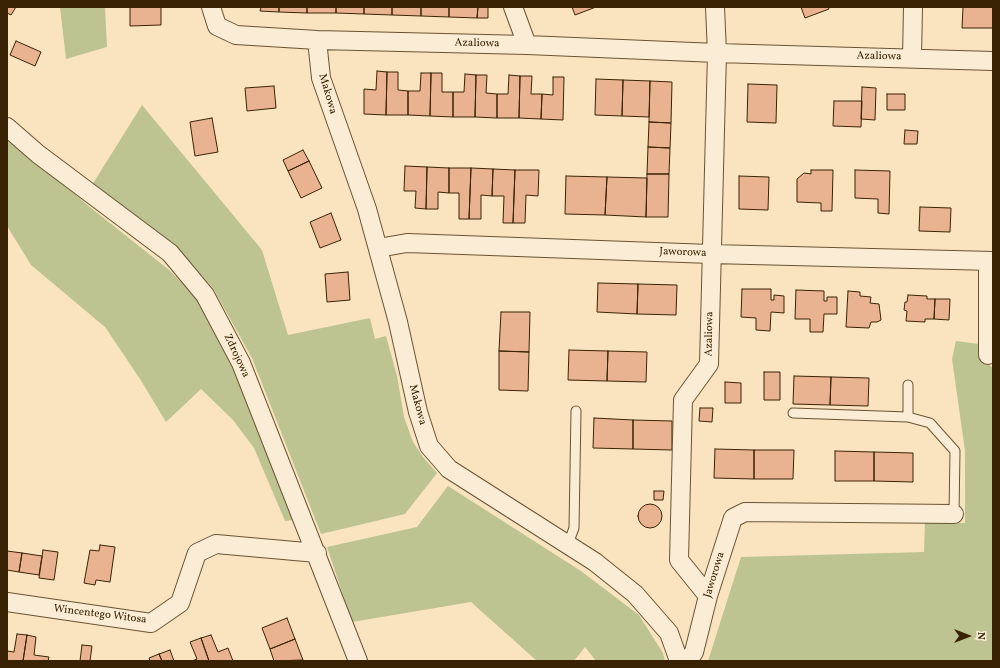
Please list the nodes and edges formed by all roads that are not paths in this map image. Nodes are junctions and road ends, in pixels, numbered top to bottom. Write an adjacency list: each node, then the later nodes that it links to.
1 (211, 7): 5 (street, Azaliowa)
2 (513, 7): 6 (street)
3 (715, 7): 7 (street, Azaliowa)
4 (913, 7): 8 (street)
5 (318, 40): 6 (street, Azaliowa); 11 (street, Makowa)
6 (527, 45): 7 (street, Azaliowa)
7 (717, 53): 8 (street, Azaliowa); 12 (street, Azaliowa)
8 (912, 58): 9 (street, Azaliowa)
9 (993, 61)
10 (7, 127): 21 (street, Zdrojowa)
11 (378, 248): 12 (street, Jaworowa); 20 (street, Makowa)
12 (711, 254): 13 (street, Jaworowa); 22 (street, Azaliowa)
13 (990, 261): 14 (street, Jaworowa)
14 (988, 355)
15 (908, 385): 18 (lane)
16 (576, 411): 20 (lane)
17 (793, 413): 18 (lane)
18 (908, 417): 19 (lane)
19 (954, 514): 22 (street, Jaworowa)
20 (568, 544): 25 (street, Makowa)
21 (317, 553): 23 (street, Wincentego Witosa); 24 (street, Zdrojowa)
22 (708, 596): 26 (street, Jaworowa)
23 (7, 602)
24 (358, 661)
25 (679, 661)
26 (688, 661)

